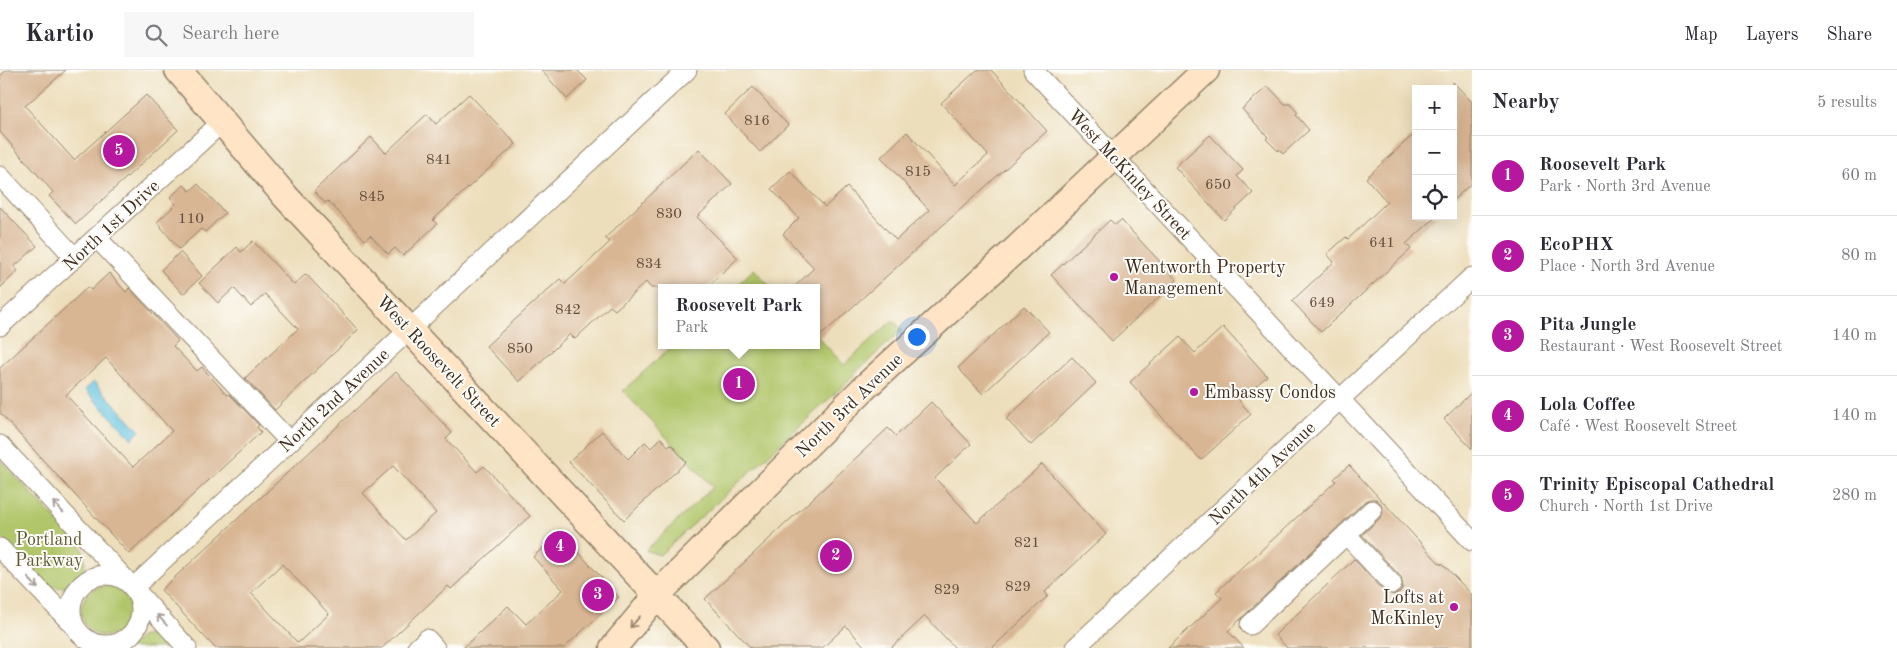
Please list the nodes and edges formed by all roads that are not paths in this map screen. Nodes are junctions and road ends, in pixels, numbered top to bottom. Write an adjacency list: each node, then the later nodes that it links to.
1 (178, 70): 5 (street, West Roosevelt Street)
2 (687, 70): 12 (street, North 2nd Avenue)
3 (1033, 70): 6 (street, West McKinley Street)
4 (1206, 70): 6 (street, North 3rd Avenue)
5 (222, 122): 8 (street, North 1st Drive); 12 (street, West Roosevelt Street)
6 (1114, 156): 13 (street, West McKinley Street); 22 (street, North 3rd Avenue)
7 (0, 176): 9 (street)
8 (97, 238): 9 (street, North 1st Drive); 14 (street)
9 (76, 258): 11 (street, North 1st Drive)
10 (1472, 277): 13 (street, North 4th Avenue)
11 (0, 326)
12 (409, 329): 14 (street, North 2nd Avenue); 22 (street, West Roosevelt Street)
13 (1339, 400): 18 (street, West McKinley Street); 30 (street, North 4th Avenue)
14 (289, 441): 21 (street, North 2nd Avenue)
15 (0, 445): 21 (street, one-way to 15)
16 (1372, 510): 17 (street)
17 (1346, 534): 20 (street); 23 (street)
18 (1472, 541)
19 (0, 548): 24 (street, one-way to 24)
20 (1392, 584)
21 (133, 587): 24 (street); 24 (street); 25 (street, one-way to 21)
22 (657, 595): 28 (street, North 3rd Avenue, one-way to 28); 29 (street, West Roosevelt Street)
23 (1250, 624)
24 (85, 638)
25 (187, 648)
26 (417, 648): 27 (street)
27 (435, 648)
28 (613, 648)
29 (706, 648)
30 (1075, 648)

